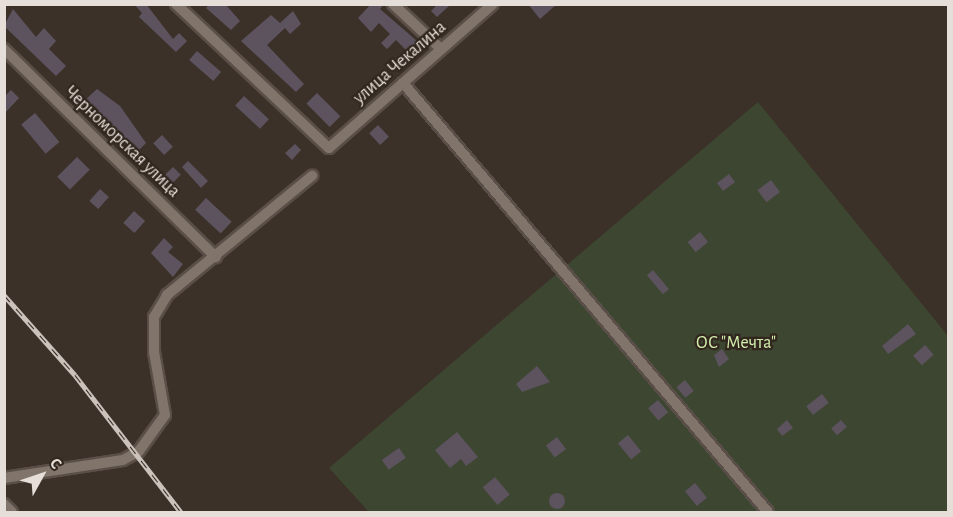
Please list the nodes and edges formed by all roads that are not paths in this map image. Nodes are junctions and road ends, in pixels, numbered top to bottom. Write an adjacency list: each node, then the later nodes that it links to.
1 (176, 4): 6 (street, улица Чекалина)
2 (393, 4): 4 (street)
3 (493, 4): 4 (street, улица Чекалина)
4 (441, 49): 6 (street, улица Чекалина)
5 (4, 50): 8 (street, Черноморская улица)
6 (403, 83): 12 (street)
7 (312, 176): 8 (street)
8 (216, 257): 9 (street)
9 (4, 478)
10 (4, 504): 11 (street)
11 (12, 513)
12 (768, 513)

